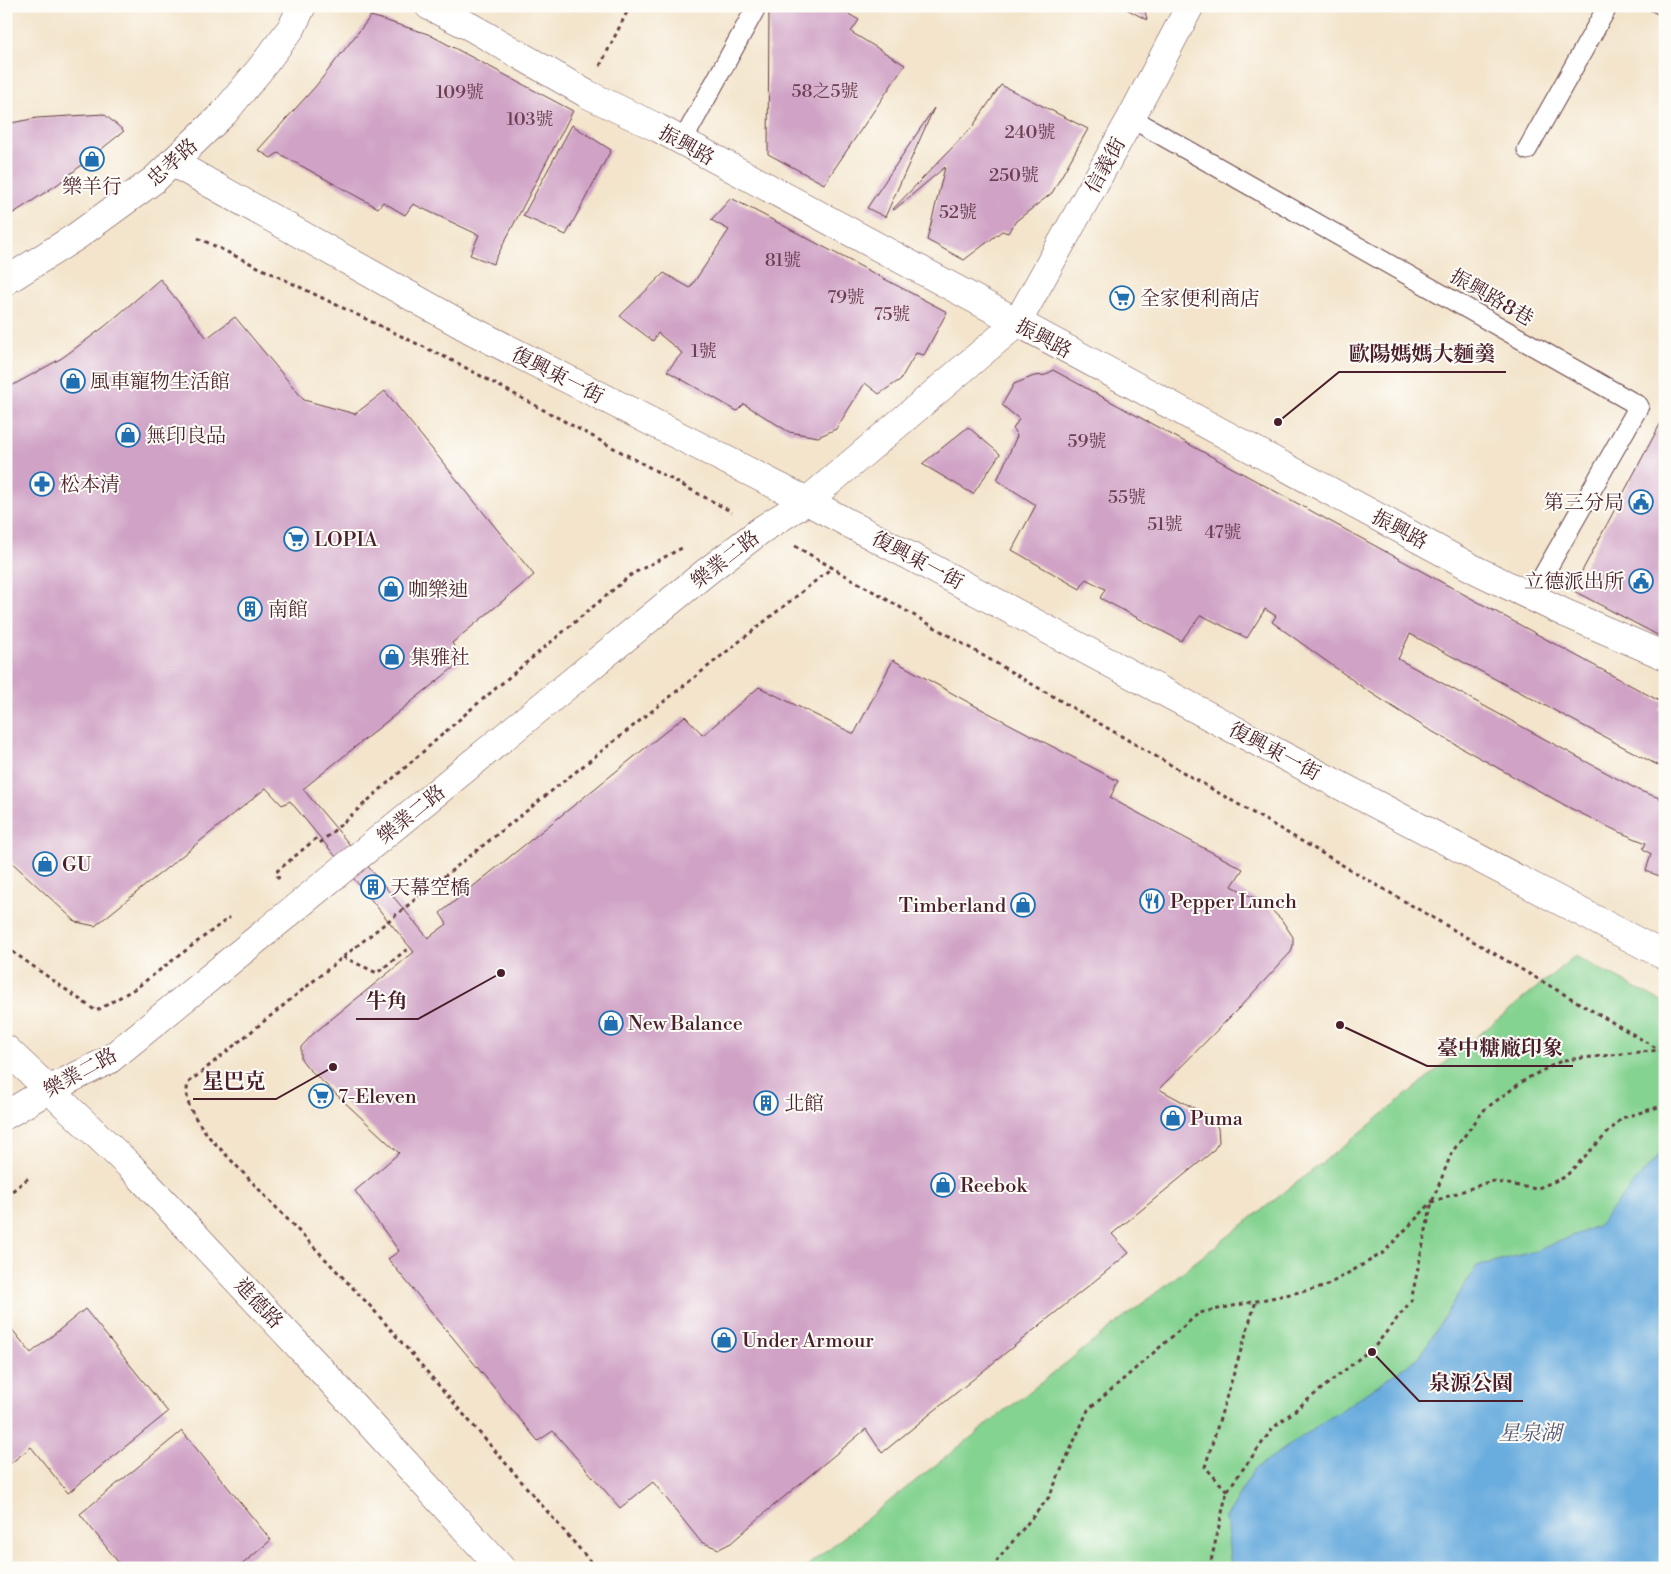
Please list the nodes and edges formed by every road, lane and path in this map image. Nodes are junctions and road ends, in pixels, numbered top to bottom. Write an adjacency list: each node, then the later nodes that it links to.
1 (302, 6): 11 (street, 忠孝路)
2 (429, 6): 7 (street, 振興路)
3 (630, 6): 7 (path)
4 (758, 6): 9 (lane)
5 (1190, 6): 8 (street, 信義街)
6 (1608, 6): 10 (lane)
7 (588, 94): 9 (street, 振興路)
8 (1131, 118): 14 (street, 信義街); 19 (lane, 振興路8巷)
9 (682, 142): 14 (street, 振興路)
10 (1527, 150)
11 (172, 162): 13 (street, 忠孝路); 15 (street, 復興東一街)
12 (198, 238): 16 (path)
13 (6, 281)
14 (1017, 323): 15 (street, 樂業二路); 19 (street, 振興路)
15 (807, 501): 16 (street, 樂業二路); 27 (street, 復興東一街)
16 (761, 530): 18 (path); 32 (street, 樂業二路)
17 (690, 543): 22 (path)
18 (832, 566): 28 (path); 30 (path)
19 (1531, 597): 20 (street, 振興路)
20 (1665, 656)
21 (319, 836): 23 (path)
22 (316, 846)
23 (272, 884)
24 (234, 913): 25 (path)
25 (6, 947)
26 (410, 947): 28 (path)
27 (1665, 956)
28 (343, 957): 41 (path)
29 (6, 1049): 32 (street, 進德路)
30 (1660, 1050): 31 (path); 37 (path)
31 (1665, 1053)
32 (48, 1090): 34 (street, 樂業二路); 40 (street, 進德路)
33 (1665, 1105): 37 (path)
34 (6, 1115)
35 (31, 1176): 36 (path)
36 (6, 1196)
37 (1432, 1202): 38 (path); 39 (path)
38 (1256, 1302): 39 (path); 42 (path)
39 (1227, 1491): 43 (path)
40 (501, 1568)
41 (596, 1568)
42 (991, 1568)
43 (1212, 1568)

